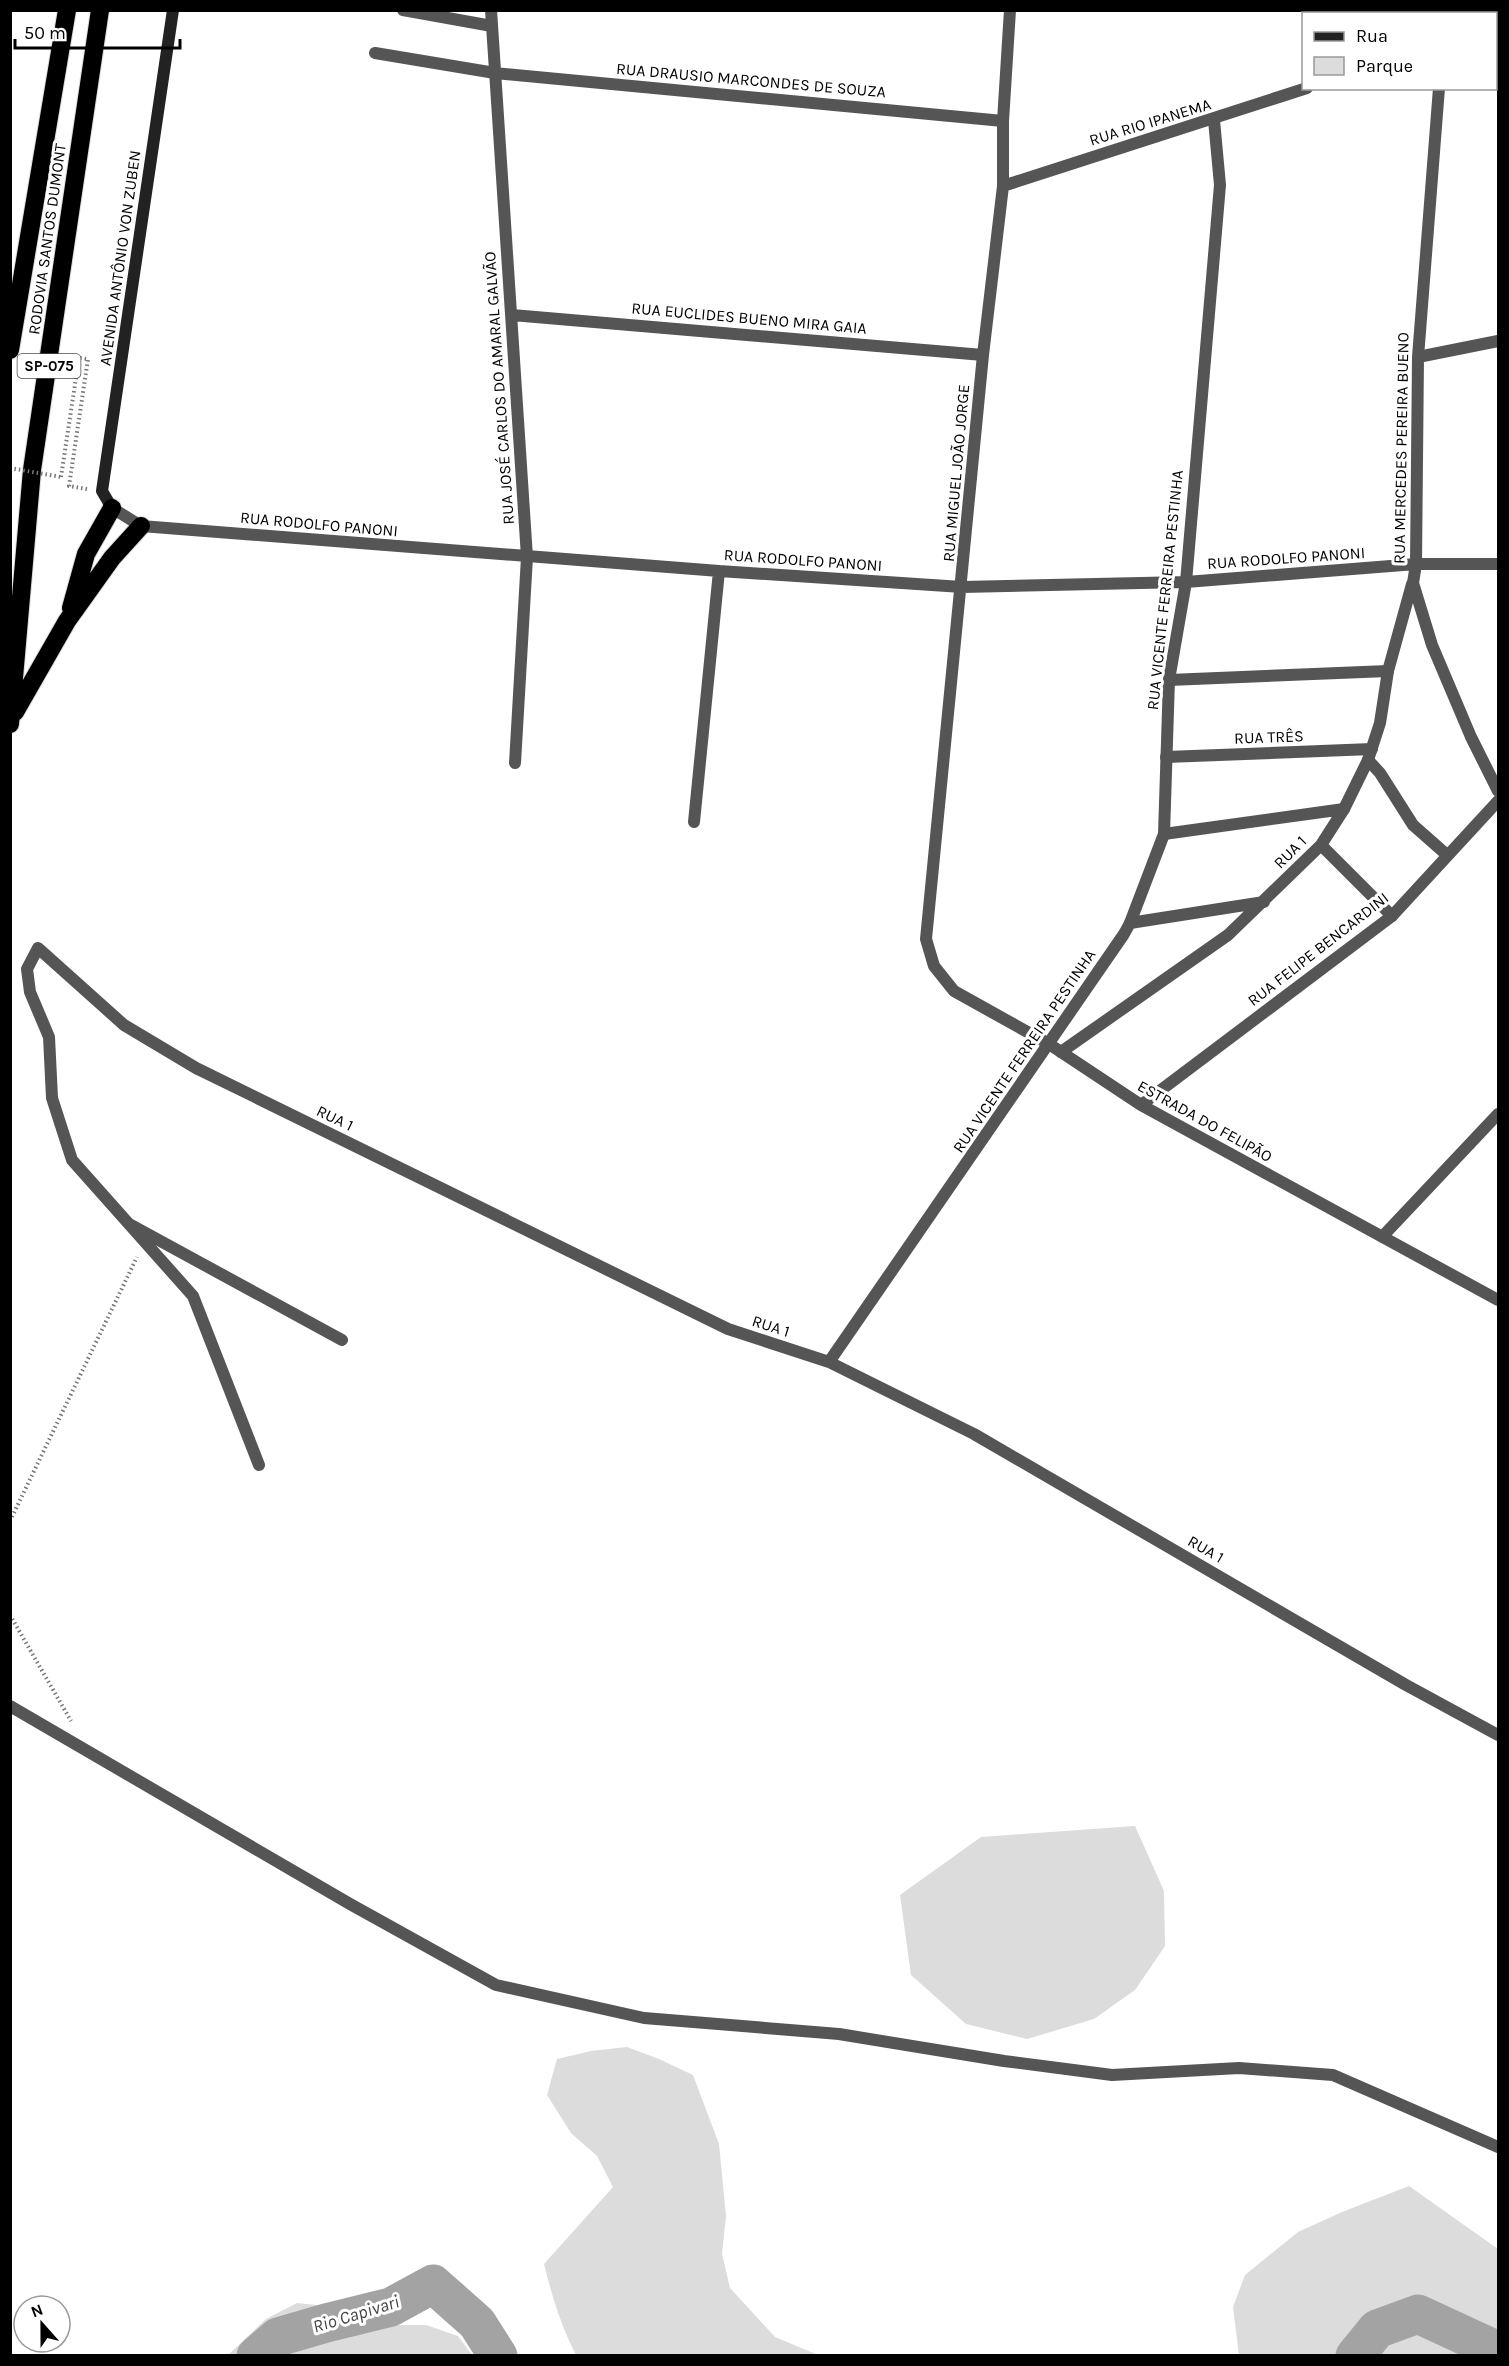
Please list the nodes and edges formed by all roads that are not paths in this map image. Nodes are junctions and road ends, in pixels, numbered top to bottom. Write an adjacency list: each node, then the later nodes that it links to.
1 (67, 10): 17 (highway, RODOVIA SANTOS DUMONT / SP-075)
2 (100, 10): 32 (highway, RODOVIA SANTOS DUMONT / SP-075)
3 (172, 10): 20 (street, AVENIDA ANTÔNIO VON ZUBEN)
4 (403, 10): 7 (street)
5 (491, 10): 7 (street, RUA JOSÉ CARLOS DO AMARAL GALVÃO)
6 (1010, 10): 13 (street, RUA MIGUEL JOÃO JORGE)
7 (492, 26): 9 (street, RUA JOSÉ CARLOS DO AMARAL GALVÃO)
8 (375, 53): 9 (street, RUA DRAUSIO MARCONDES DE SOUZA)
9 (495, 73): 13 (street, RUA DRAUSIO MARCONDES DE SOUZA); 15 (street, RUA JOSÉ CARLOS DO AMARAL GALVÃO)
10 (1302, 90): 12 (street, RUA RIO IPANEMA)
11 (1439, 90): 19 (street, RUA MERCEDES PEREIRA BUENO)
12 (1214, 120): 14 (street, RUA RIO IPANEMA); 26 (street, RUA VICENTE FERREIRA PESTINHA)
13 (1003, 121): 14 (street, RUA MIGUEL JOÃO JORGE)
14 (1003, 186): 18 (street, RUA MIGUEL JOÃO JORGE)
15 (512, 315): 18 (street, RUA EUCLIDES BUENO MIRA GAIA); 22 (street, RUA JOSÉ CARLOS DO AMARAL GALVÃO)
16 (1498, 341): 19 (street)
17 (10, 350)
18 (983, 355): 28 (street, RUA MIGUEL JOÃO JORGE)
19 (1418, 357): 23 (street, RUA MERCEDES PEREIRA BUENO)
20 (112, 508): 21 (street, RUA RODOLFO PANONI); 29 (highway)
21 (141, 526): 22 (street, RUA RODOLFO PANONI); 29 (highway)
22 (527, 557): 25 (street, RUA RODOLFO PANONI); 36 (street, RUA JOSÉ CARLOS DO AMARAL GALVÃO)
23 (1416, 564): 24 (street, RUA RODOLFO PANONI); 26 (street, RUA RODOLFO PANONI); 27 (street, RUA MERCEDES PEREIRA BUENO)
24 (1498, 564)
25 (719, 571): 28 (street, RUA RODOLFO PANONI); 40 (street)
26 (1186, 582): 28 (street, RUA RODOLFO PANONI); 31 (street, RUA VICENTE FERREIRA PESTINHA)
27 (1413, 583): 30 (street, RUA 1); 37 (street, RUA MERCEDES PEREIRA BUENO)
28 (962, 587): 47 (street, RUA MIGUEL JOÃO JORGE)
29 (67, 621): 32 (highway)
30 (1388, 671): 31 (street); 34 (street, RUA 1)
31 (1169, 680): 35 (street, RUA VICENTE FERREIRA PESTINHA)
32 (11, 719): 33 (highway, RODOVIA SANTOS DUMONT / SP-075)
33 (10, 724)
34 (1370, 755): 35 (street, RUA TRÊS); 39 (street, RUA 1); 43 (street)
35 (1166, 757): 41 (street, RUA VICENTE FERREIRA PESTINHA)
36 (515, 763)
37 (1498, 791)
38 (1498, 801): 43 (street, RUA FELIPE BENCARDINI)
39 (1344, 809): 41 (street); 42 (street, RUA 1)
40 (694, 822)
41 (1164, 834): 46 (street, RUA VICENTE FERREIRA PESTINHA)
42 (1321, 845): 44 (street, RUA 1); 45 (street)
43 (1447, 855): 45 (street, RUA FELIPE BENCARDINI)
44 (1264, 902): 46 (street); 49 (street, RUA 1)
45 (1392, 916): 50 (street, RUA FELIPE BENCARDINI)
46 (1130, 924): 48 (street, RUA VICENTE FERREIRA PESTINHA)
47 (926, 939): 48 (street, ESTRADA DO FELIPÃO)
48 (1049, 1044): 49 (street, ESTRADA DO FELIPÃO); 56 (street, RUA VICENTE FERREIRA PESTINHA)
49 (1061, 1052): 50 (street, ESTRADA DO FELIPÃO)
50 (1141, 1105): 53 (street, ESTRADA DO FELIPÃO)
51 (1498, 1114): 53 (street)
52 (130, 1225): 55 (street); 56 (street, RUA 1); 57 (street)
53 (1382, 1237): 54 (street, ESTRADA DO FELIPÃO)
54 (1498, 1300)
55 (342, 1340)
56 (829, 1362): 59 (street, RUA 1)
57 (259, 1465)
58 (10, 1706): 60 (street)
59 (1498, 1735)
60 (1498, 2147)

